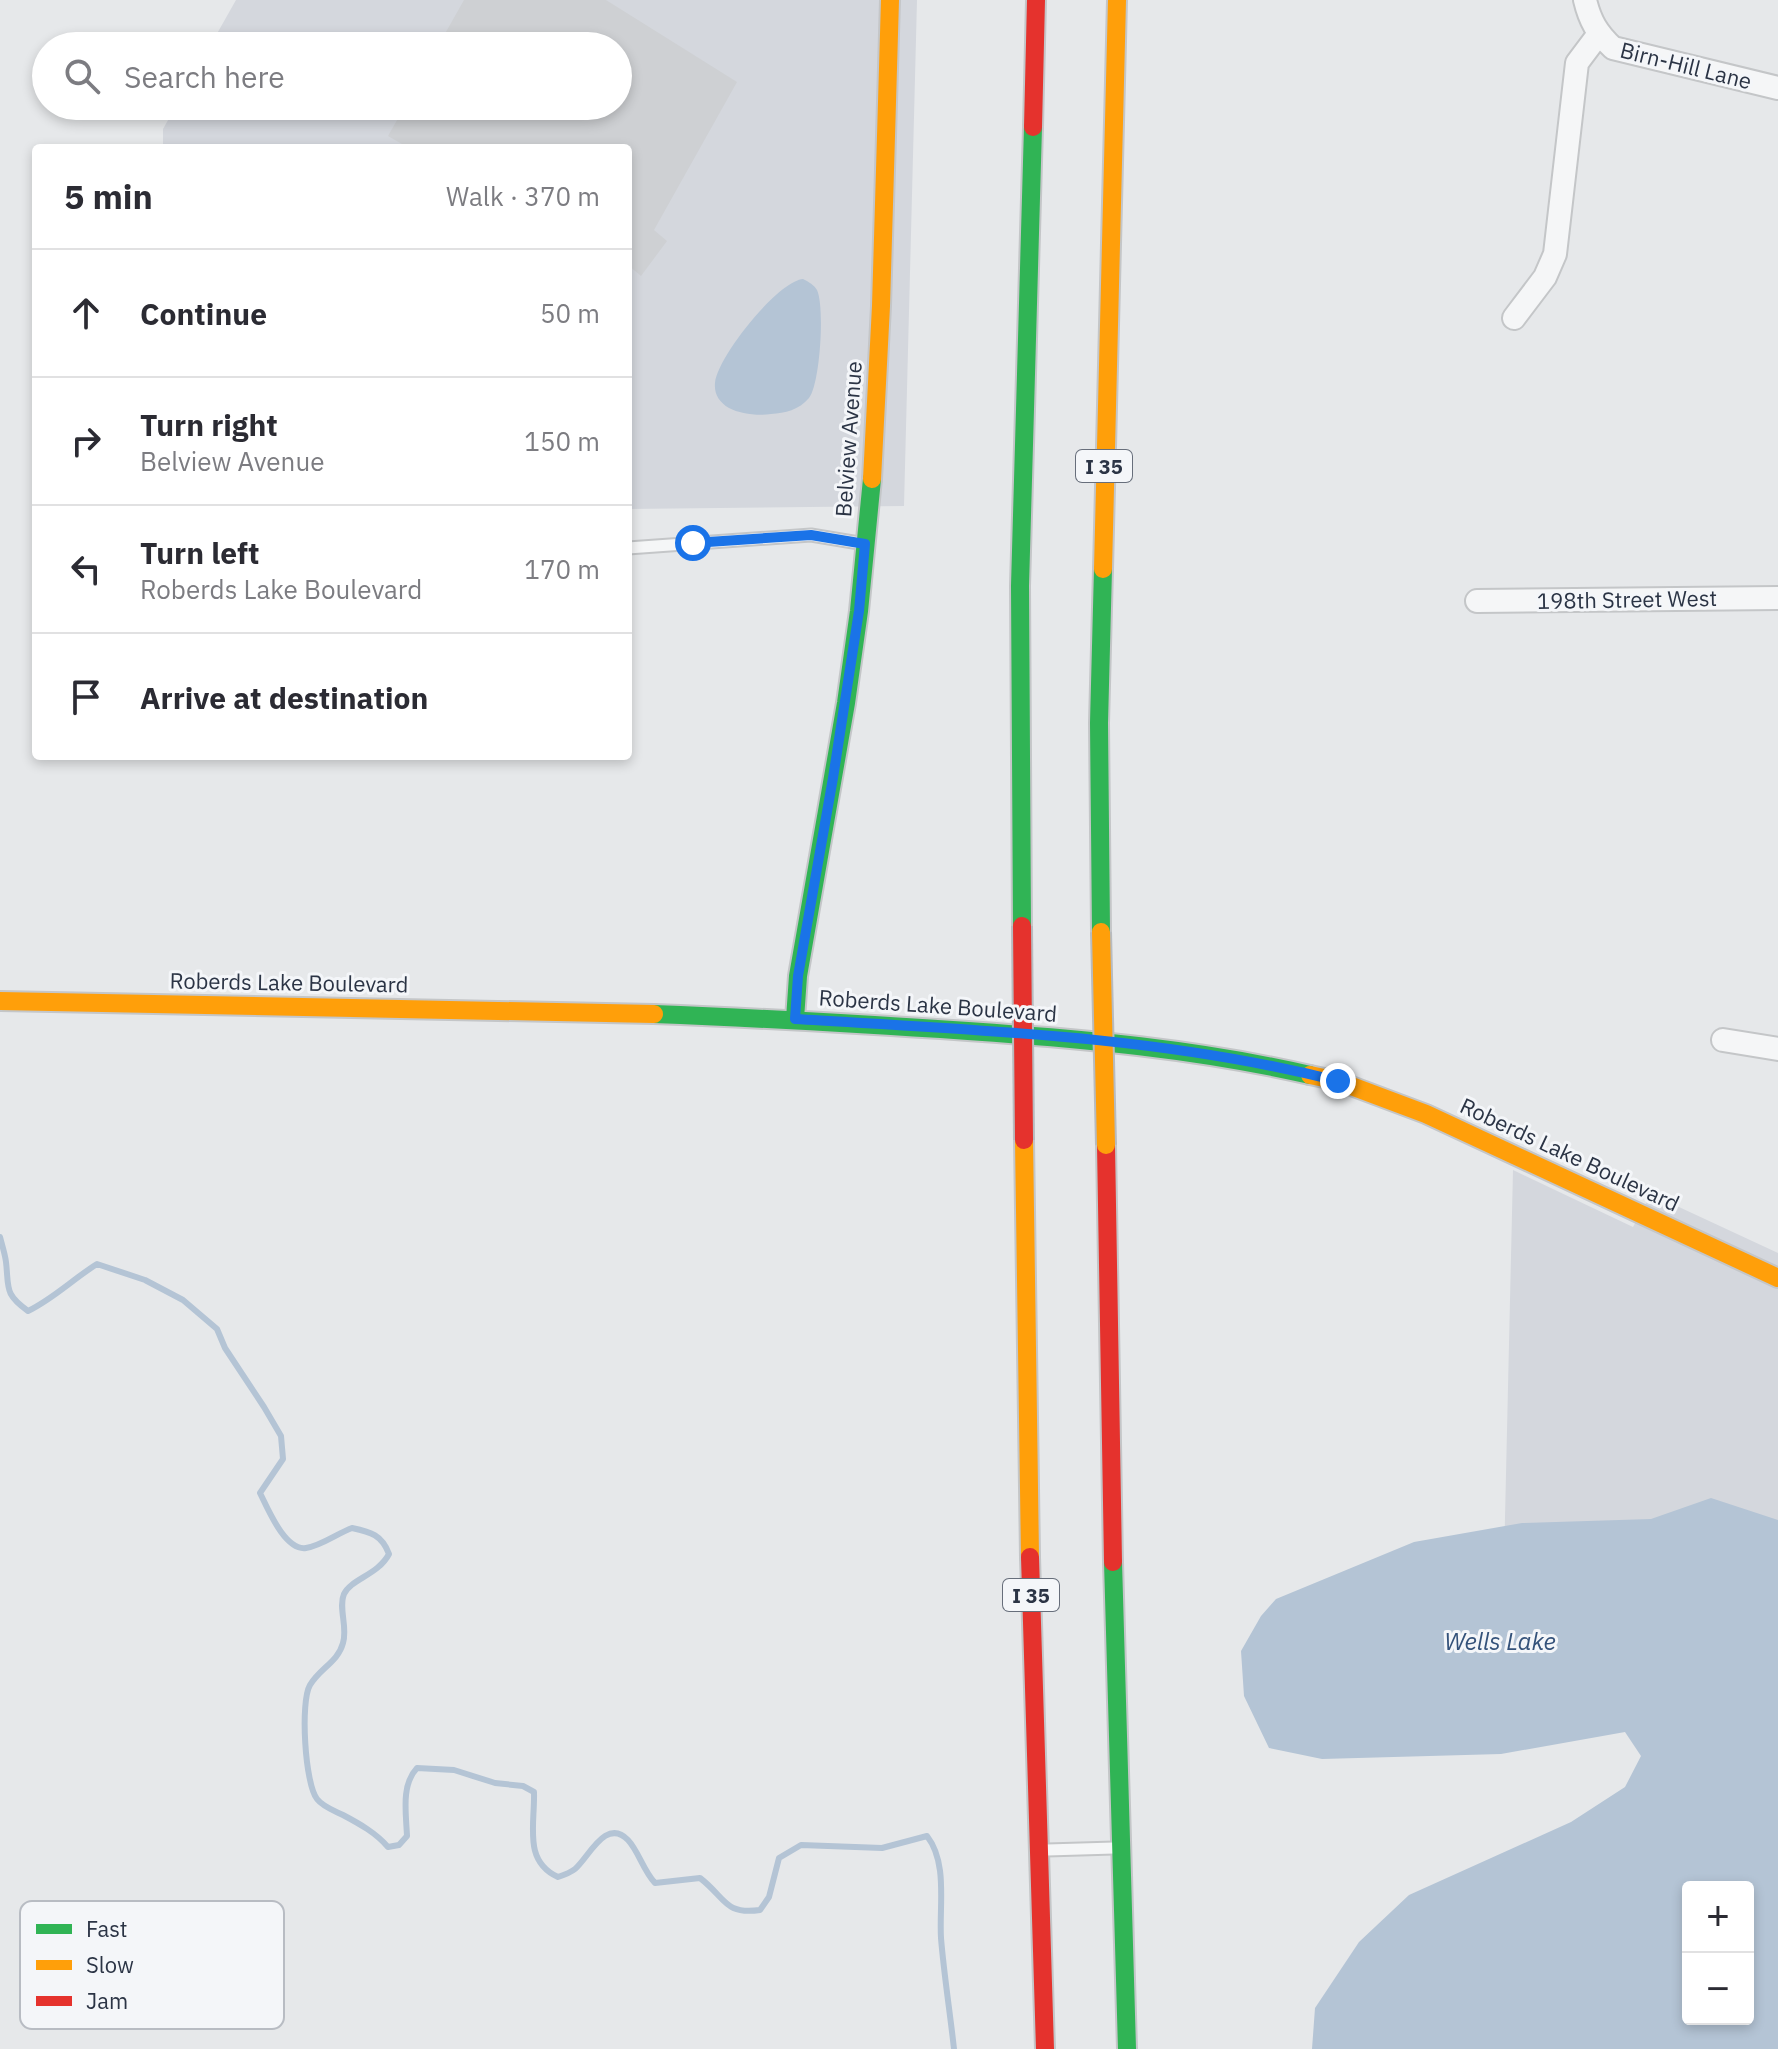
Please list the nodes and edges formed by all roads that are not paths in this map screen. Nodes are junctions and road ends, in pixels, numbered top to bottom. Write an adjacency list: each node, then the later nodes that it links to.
1 (890, 0): 8 (main road, Belview Avenue)
2 (1036, 0): 18 (main road, I 35, bridge)
3 (1117, 0): 17 (main road, I 35, bridge)
4 (1585, 0): 5 (street)
5 (1598, 35): 6 (street, Birn-Hill Lane); 7 (street)
6 (1778, 88)
7 (1514, 318)
8 (865, 544): 9 (lane); 13 (main road, Belview Avenue)
9 (632, 548)
10 (1778, 598): 11 (street, 198th Street West)
11 (1477, 601)
12 (0, 1001): 13 (main road, Roberds Lake Boulevard)
13 (795, 1019): 16 (main road, Roberds Lake Boulevard)
14 (1723, 1040): 15 (street)
15 (1778, 1049)
16 (1778, 1278)
17 (1121, 1848): 18 (lane); 20 (main road, I 35)
18 (1038, 1850): 19 (main road, I 35)
19 (1045, 2049)
20 (1127, 2049)

